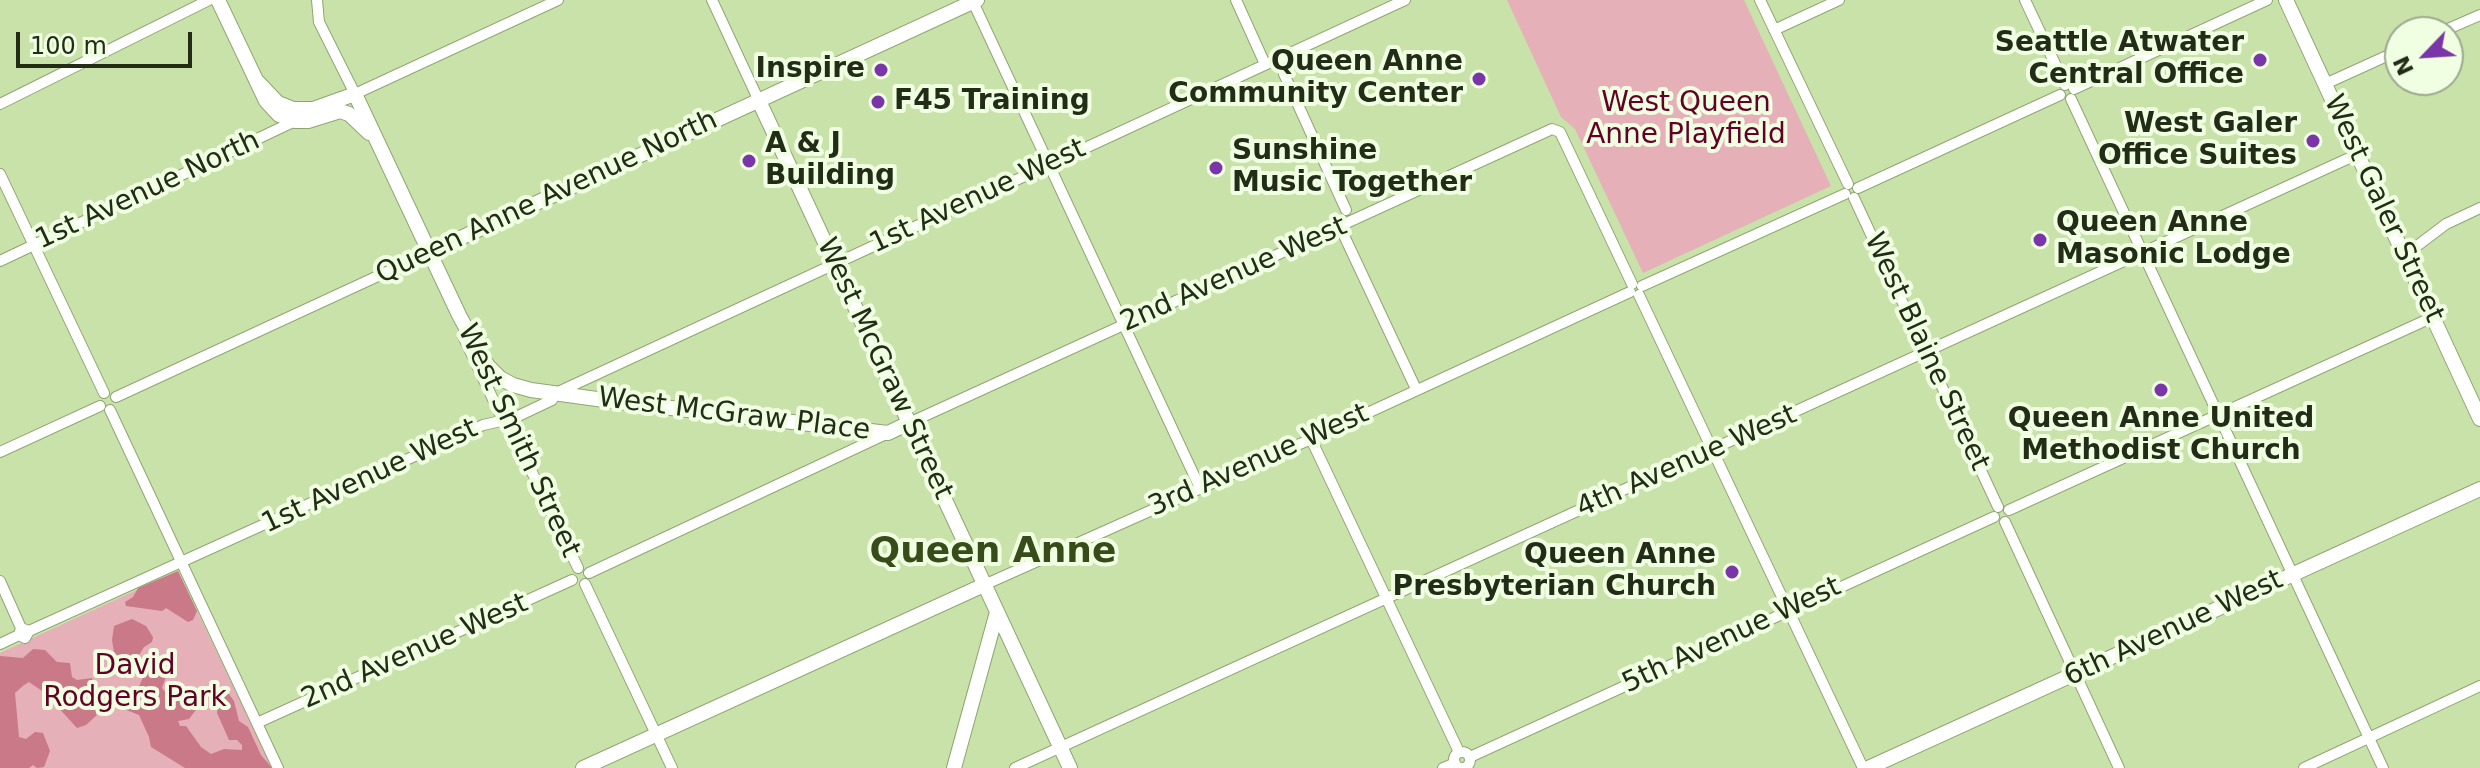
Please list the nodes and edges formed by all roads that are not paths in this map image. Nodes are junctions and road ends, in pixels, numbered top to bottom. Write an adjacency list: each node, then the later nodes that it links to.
1 (209, 0): 23 (street)
2 (218, 0): 18 (street)
3 (317, 0): 21 (street)
4 (558, 0): 21 (street, 1st Avenue North)
5 (712, 0): 22 (street)
6 (1236, 0): 16 (street)
7 (1405, 0): 16 (street, 1st Avenue West)
8 (1760, 0): 14 (street, West Blaine Street)
9 (1839, 0): 14 (street)
10 (2025, 0): 20 (street)
11 (2267, 0): 20 (street, 3rd Avenue West)
12 (2286, 0): 19 (street, West Galer Street)
13 (974, 1): 22 (street, Queen Anne Avenue North); 27 (street)
14 (1774, 30): 29 (street, West Blaine Street)
15 (2384, 57): 19 (street)
16 (1265, 64): 27 (street, 1st Avenue West)
17 (1284, 74): 31 (street)
18 (258, 82): 21 (street, 1st Avenue North); 24 (street)
19 (2325, 84): 26 (street, West Galer Street)
20 (2068, 92): 29 (street, 3rd Avenue West); 35 (street)
21 (355, 94): 25 (street)
22 (759, 101): 34 (street, Queen Anne Avenue North); 38 (street, West McGraw Street)
23 (0, 104)
24 (295, 121): 25 (street); 33 (street, 1st Avenue North)
25 (383, 152): 34 (street, West Smith Street)
26 (2358, 154): 35 (street, 4th Avenue West); 36 (street, West Galer Street)
27 (1049, 164): 38 (street, 1st Avenue West); 42 (street)
28 (0, 174): 33 (street)
29 (1851, 191): 39 (street, 3rd Avenue West); 43 (street, West Blaine Street)
30 (2480, 208): 36 (street)
31 (1346, 210)
32 (1340, 227): 39 (street, 2nd Avenue West); 42 (street, 2nd Avenue West); 44 (street)
33 (32, 245): 37 (street, 1st Avenue North); 45 (street)
34 (430, 252): 40 (street, West Smith Street); 47 (street, Queen Anne Avenue North)
35 (2144, 254): 43 (street, 4th Avenue West); 50 (street)
36 (2405, 255): 41 (street, West Galer Street)
37 (0, 261)
38 (834, 263): 46 (street, 1st Avenue West); 53 (street, West McGraw Street)
39 (1635, 289): 44 (street, 3rd Avenue West); 56 (street)
40 (459, 315): 46 (street, West Smith Street); 51 (street, West Smith Street)
41 (2433, 317): 48 (street, West Galer Street); 50 (street, 5th Avenue West)
42 (1124, 325): 53 (street, 2nd Avenue West); 58 (street)
43 (1926, 353): 56 (street, 4th Avenue West); 60 (street, West Blaine Street)
44 (1416, 389): 55 (street, 3rd Avenue West)
45 (104, 393): 47 (street); 49 (street)
46 (556, 393): 51 (street, 1st Avenue West); 54 (street, West McGraw Place)
47 (116, 397): 49 (street)
48 (2476, 398): 52 (street, West Galer Street)
49 (105, 408): 57 (street); 61 (street)
50 (2219, 415): 60 (street, 5th Avenue West); 63 (street)
51 (506, 418): 61 (street, 1st Avenue West); 62 (street, West Smith Street)
52 (2480, 419)
53 (909, 423): 54 (street, West McGraw Place); 67 (street, West McGraw Street)
54 (888, 433): 62 (street)
55 (1311, 439): 58 (street, 3rd Avenue West); 68 (street)
56 (1713, 451): 68 (street, 4th Avenue West); 69 (street)
57 (0, 452)
58 (1200, 488): 67 (street, 3rd Avenue West)
59 (2480, 489): 63 (street, 6th Avenue West)
60 (2002, 514): 69 (street, 5th Avenue West); 73 (street, West Blaine Street)
61 (182, 563): 71 (street, 1st Avenue West); 75 (street)
62 (583, 570): 64 (street); 66 (street)
63 (2293, 574): 73 (street, 6th Avenue West); 77 (street)
64 (572, 580): 66 (street); 75 (street, 2nd Avenue West)
65 (0, 581): 71 (street)
66 (585, 584): 76 (street, West Smith Street)
67 (984, 585): 70 (street, West McGraw Street); 76 (street, 3rd Avenue West)
68 (1386, 598): 78 (street, 4th Avenue West); 79 (street)
69 (1788, 610): 79 (street, 5th Avenue West); 87 (street)
70 (997, 612): 78 (street, West McGraw Street); 83 (street)
71 (23, 632): 72 (street, 1st Avenue West)
72 (0, 644)
73 (2076, 674): 87 (street, 6th Avenue West); 88 (street, West Blaine Street)
74 (2480, 686): 77 (street)
75 (257, 723): 80 (street)
76 (656, 734): 81 (street, 3rd Avenue West); 82 (street, West Smith Street)
77 (2370, 739): 89 (street); 90 (street)
78 (1060, 747): 84 (street, 4th Avenue West); 85 (street, West McGraw Street)
79 (1463, 761): 86 (street, 5th Avenue West)
80 (278, 768)
81 (583, 768)
82 (672, 768)
83 (954, 768)
84 (1015, 768)
85 (1070, 768)
86 (1443, 768)
87 (1866, 768)
88 (2119, 768)
89 (2304, 768)
90 (2383, 768)

